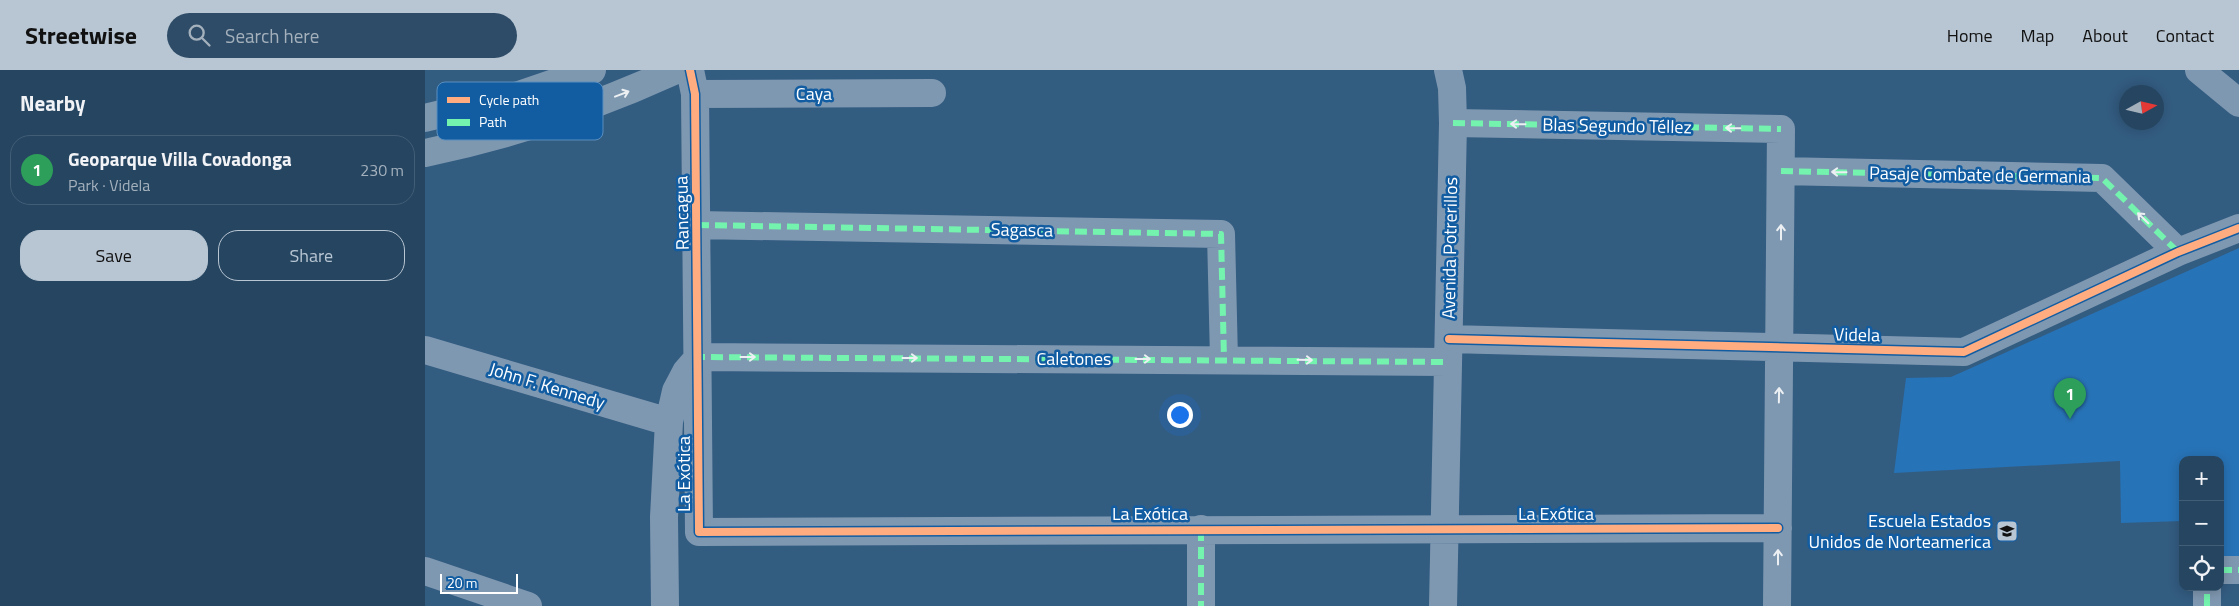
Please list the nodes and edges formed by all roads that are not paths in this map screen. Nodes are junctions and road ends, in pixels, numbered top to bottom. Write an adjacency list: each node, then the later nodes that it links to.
1 (592, 70): 5 (highway)
2 (676, 70): 8 (highway, one-way to 2)
3 (1448, 70): 10 (street, Avenida Potrerillos)
4 (2199, 70): 9 (street)
5 (557, 82)
6 (692, 82): 7 (street, Caya); 14 (street, Rancagua)
7 (932, 93)
8 (603, 102)
9 (2239, 103)
10 (1453, 123): 13 (street, Blas Segundo Téllez, one-way to 10); 19 (street, Avenida Potrerillos)
11 (479, 140): 12 (highway, one-way to 11)
12 (425, 152)
13 (1781, 171): 16 (street, Pasaje Combate de Germania, one-way to 13); 17 (street, one-way to 13)
14 (697, 225): 20 (street, Rancagua); 21 (street, Sagasca)
15 (2239, 228): 16 (street, Videla)
16 (2178, 252): 17 (street, Videla)
17 (1780, 348): 19 (street, Videla); 23 (street, one-way to 17)
18 (425, 350): 22 (street, John F. Kennedy)
19 (1449, 350): 21 (street, Caletones, one-way to 19); 25 (street, Avenida Potrerillos)
20 (699, 357): 21 (street, Caletones, one-way to 21); 22 (street); 24 (street, La Exótica)
21 (1224, 359)
22 (669, 422): 31 (street)
23 (1778, 528): 25 (street, La Exótica); 34 (street, one-way to 23)
24 (1201, 529): 25 (street, La Exótica); 32 (street)
25 (1445, 529): 33 (street, Avenida Potrerillos)
26 (2224, 570): 27 (street)
27 (2239, 570)
28 (425, 571): 30 (street)
29 (2207, 591): 35 (street)
30 (528, 606)
31 (665, 606)
32 (1201, 606)
33 (1443, 606)
34 (1777, 606)
35 (2207, 606)

